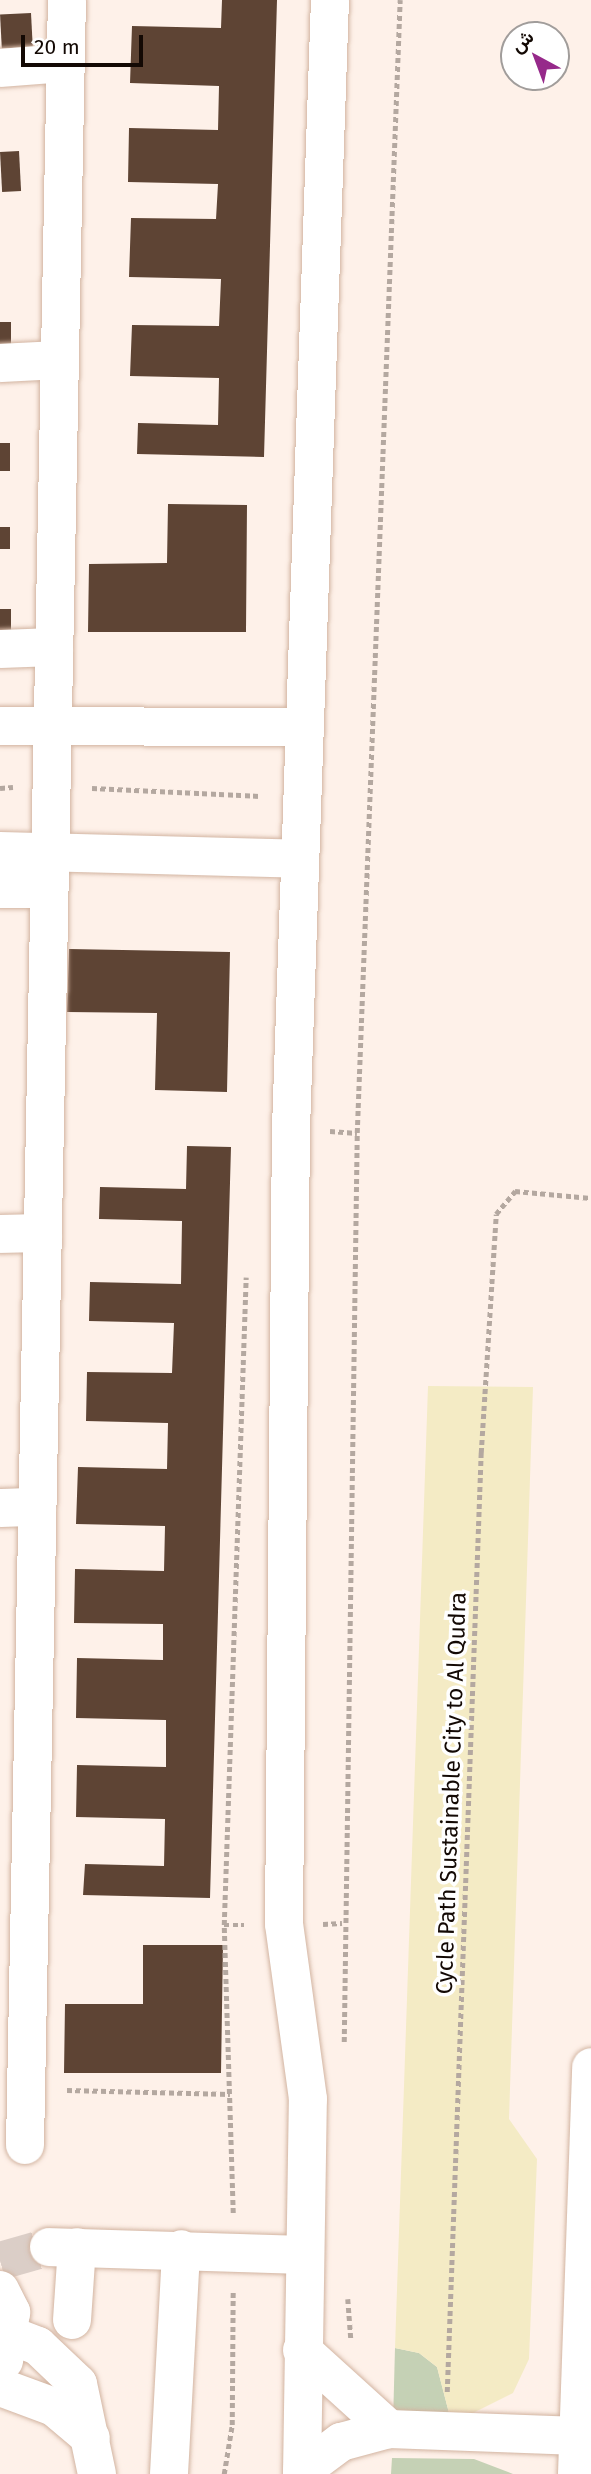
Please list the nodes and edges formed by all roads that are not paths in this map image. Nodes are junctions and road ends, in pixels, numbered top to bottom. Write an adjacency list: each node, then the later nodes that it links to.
1 (66, 0): 3 (street)
2 (330, 0): 11 (street)
3 (65, 63): 4 (street); 5 (street)
4 (0, 68)
5 (59, 360): 6 (street); 7 (street)
6 (0, 363)
7 (54, 647): 8 (street); 9 (street)
8 (0, 649)
9 (53, 723): 10 (street); 11 (street); 12 (street)
10 (0, 726)
11 (304, 727): 14 (street)
12 (50, 850): 13 (street); 14 (street); 16 (street)
13 (0, 851)
14 (300, 859): 23 (street)
15 (0, 889): 16 (street)
16 (49, 889): 17 (street)
17 (43, 1233): 18 (street); 19 (street)
18 (0, 1234)
19 (37, 1507): 20 (street); 21 (street)
20 (0, 1508)
21 (16, 1791): 24 (street)
22 (591, 2067): 33 (street)
23 (308, 2099): 25 (street); 25 (street)
24 (25, 2145)
25 (302, 2240): 26 (street); 29 (street)
26 (181, 2249): 28 (street); 36 (street)
27 (0, 2290): 30 (street)
28 (72, 2320)
29 (302, 2350): 32 (street); 35 (street)
30 (6, 2353): 34 (street)
31 (0, 2387): 34 (street)
32 (389, 2429): 33 (street); 35 (street)
33 (579, 2436): 37 (street)
34 (94, 2456)
35 (303, 2473)
36 (169, 2474)
37 (577, 2474)

